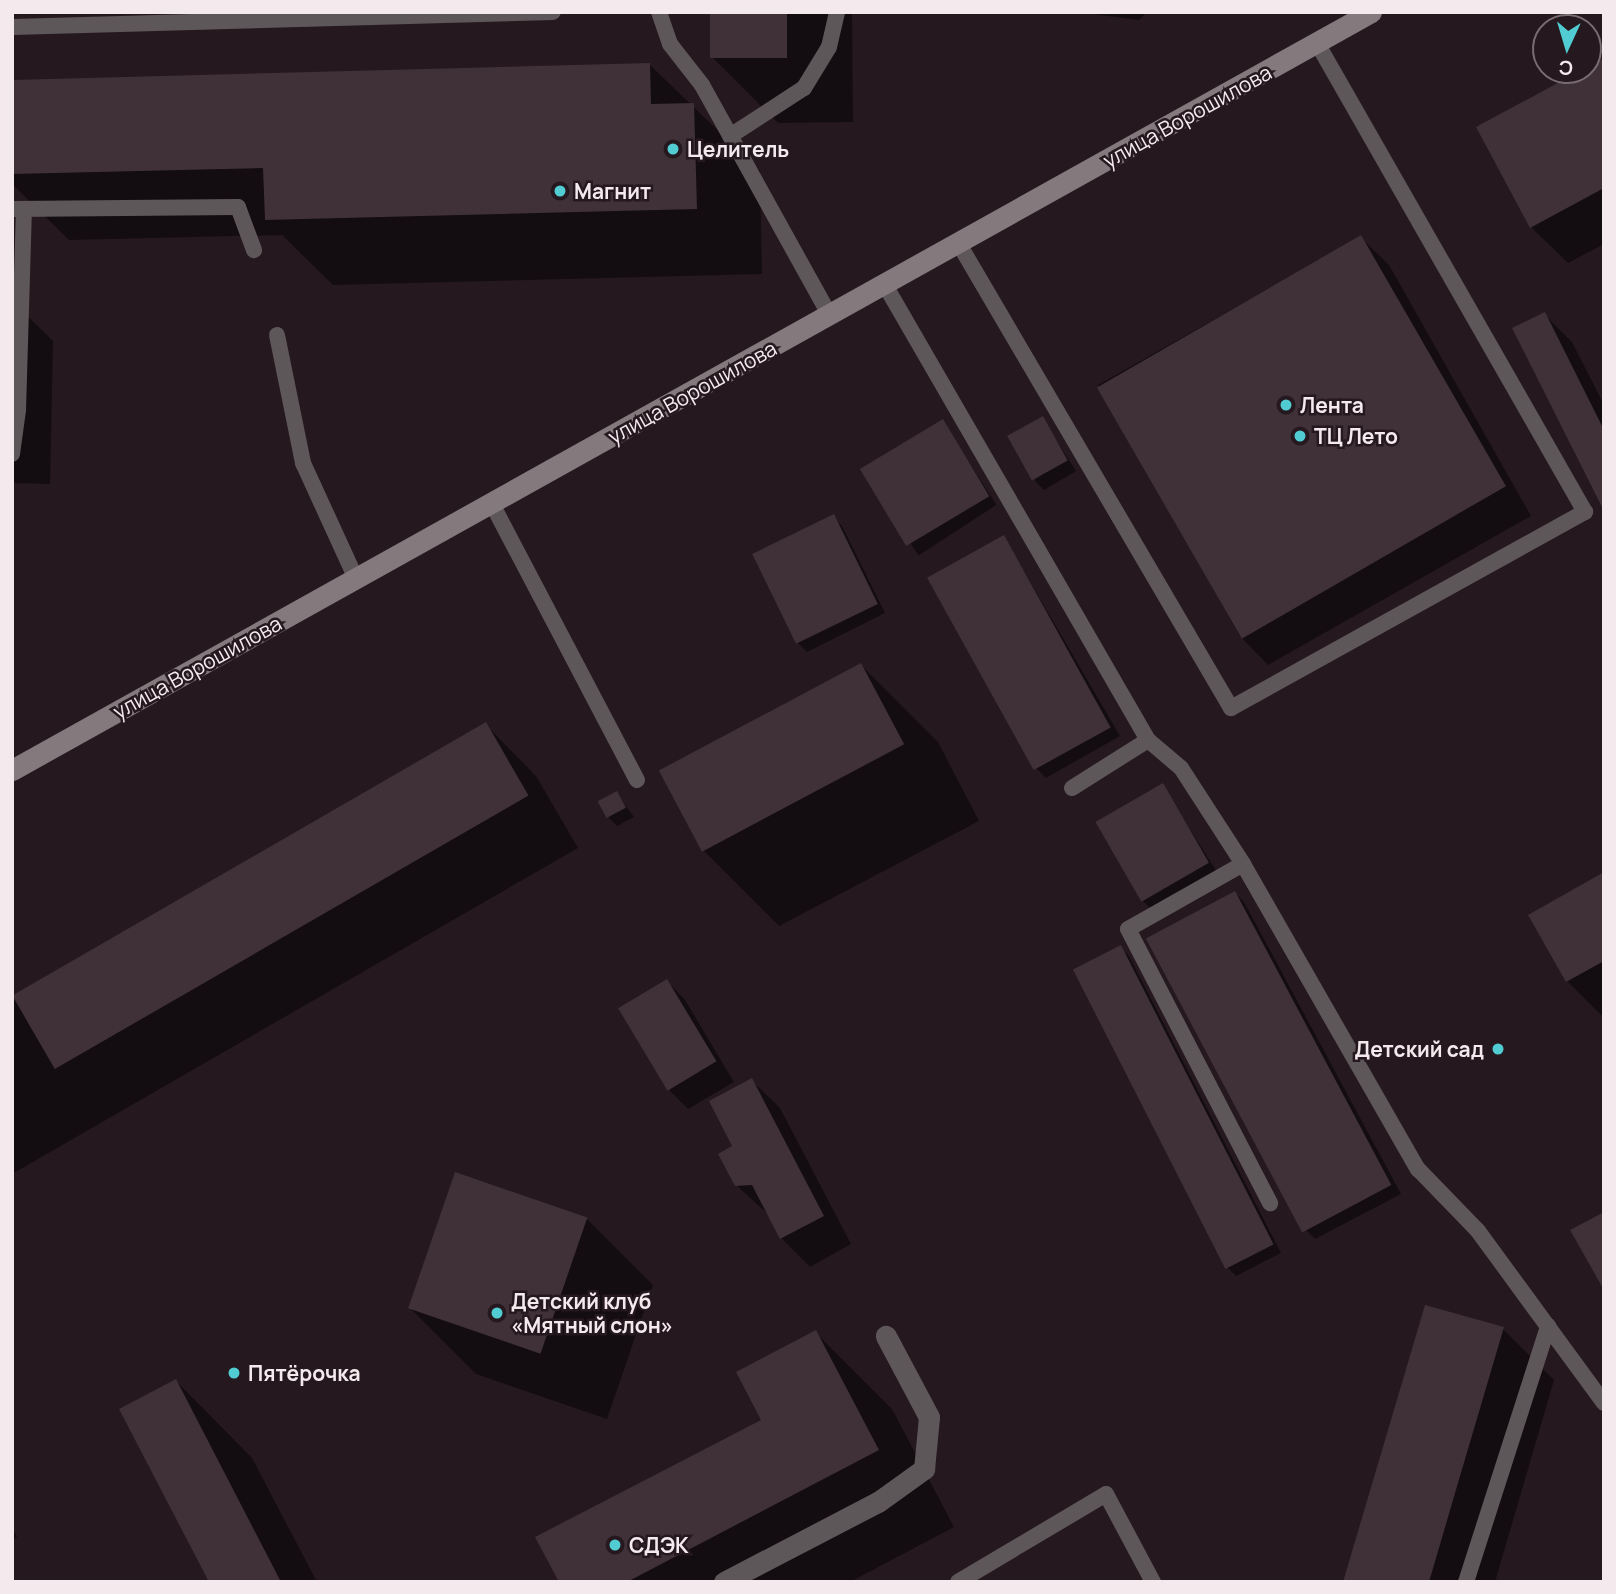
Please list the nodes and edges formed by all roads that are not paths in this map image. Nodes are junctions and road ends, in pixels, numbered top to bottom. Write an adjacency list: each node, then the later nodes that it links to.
1 (553, 12): 5 (lane)
2 (659, 12): 7 (lane)
3 (837, 12): 7 (lane)
4 (1371, 12): 6 (main road, улица Ворошилова)
5 (12, 27)
6 (1317, 43): 9 (main road, улица Ворошилова); 9 (lane)
7 (730, 136): 12 (lane)
8 (18, 209): 10 (lane); 14 (lane)
9 (959, 244): 11 (main road, улица Ворошилова)
10 (254, 250)
11 (885, 285): 12 (main road, улица Ворошилова); 17 (lane)
12 (830, 316): 15 (main road, улица Ворошилова)
13 (277, 335): 16 (lane)
14 (12, 454)
15 (491, 502): 16 (main road, улица Ворошилова); 19 (lane)
16 (356, 579): 18 (main road, улица Ворошилова)
17 (1147, 740): 20 (lane); 21 (lane)
18 (12, 770)
19 (637, 780)
20 (1072, 788)
21 (1243, 864): 22 (lane); 23 (lane)
22 (1270, 1203)
23 (1548, 1326): 25 (lane); 29 (lane)
24 (886, 1336): 26 (street)
25 (1604, 1403)
26 (724, 1582)
27 (958, 1582): 28 (lane)
28 (1153, 1582)
29 (1466, 1582)

